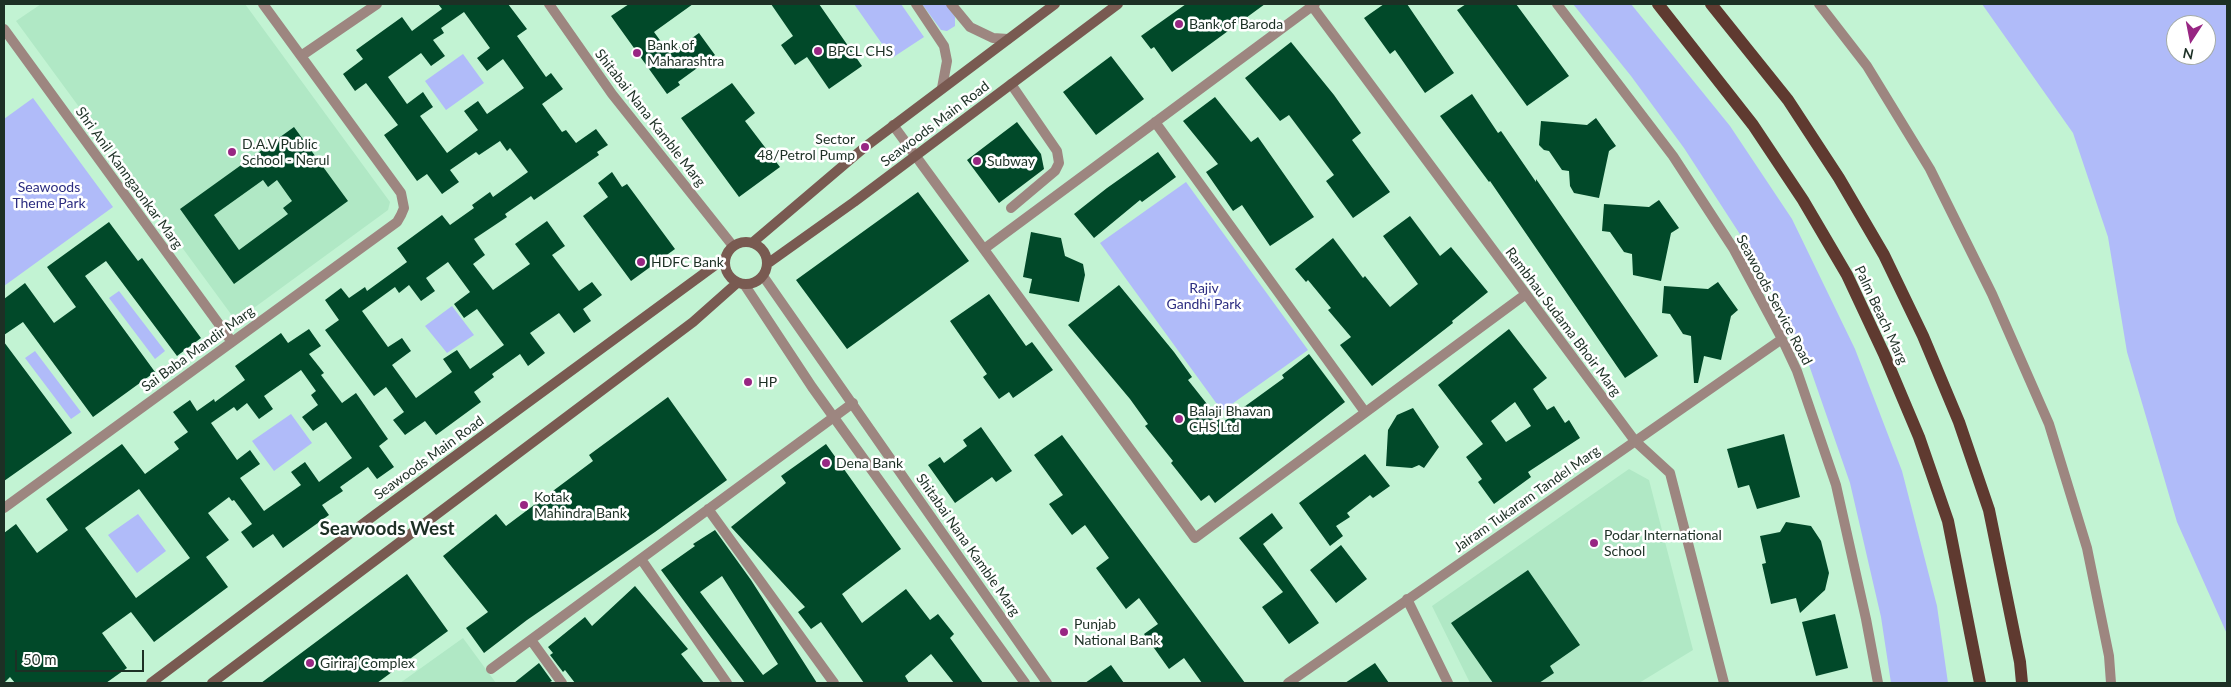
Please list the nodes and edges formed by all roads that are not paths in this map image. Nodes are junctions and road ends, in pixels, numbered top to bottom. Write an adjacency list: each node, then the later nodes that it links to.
1 (263, 4): 15 (street)
2 (377, 4): 15 (street)
3 (549, 4): 23 (street, Shitabai Nana Kamble Marg)
4 (916, 4): 17 (street)
5 (951, 4): 14 (street)
6 (1055, 4): 14 (main road, Seawoods Main Road)
7 (1118, 4): 16 (main road, Seawoods Main Road)
8 (1558, 4): 30 (street, Seawoods Service Road)
9 (1658, 4): 53 (main road, Palm Beach Marg)
10 (1711, 4): 54 (main road, Palm Beach Marg)
11 (1819, 4): 55 (street)
12 (1314, 5): 18 (street); 29 (street, Rambhau Sudama Bhoir Marg)
13 (4, 30): 31 (street, Shri Anil Kanngaonkar Marg)
14 (1008, 39): 17 (main road, Seawoods Main Road)
15 (301, 56): 31 (street, Sai Baba Mandir Marg)
16 (1011, 84): 20 (main road, Seawoods Main Road); 21 (street)
17 (942, 88): 19 (main road, Seawoods Main Road)
18 (1155, 122): 24 (street); 33 (street)
19 (893, 125): 20 (street); 22 (main road, Seawoods Main Road)
20 (916, 156): 24 (street); 26 (main road, Seawoods Main Road)
21 (1011, 208)
22 (752, 242): 23 (main road); 26 (main road)
23 (733, 246): 25 (main road)
24 (984, 249): 33 (street)
25 (724, 258): 28 (main road); 42 (main road, Seawoods Main Road)
26 (767, 264): 27 (main road)
27 (762, 276): 28 (main road); 32 (street, Shitabai Nana Kamble Marg)
28 (740, 284): 34 (street); 43 (main road)
29 (1526, 294): 33 (street); 35 (street, Rambhau Sudama Bhoir Marg)
30 (1782, 339): 35 (street, Jairam Tukaram Tandel Marg); 52 (street, Seawoods Service Road)
31 (232, 342): 36 (street, Sai Baba Mandir Marg)
32 (853, 404): 34 (street); 48 (street, Shitabai Nana Kamble Marg)
33 (1365, 412)
34 (834, 418): 37 (street); 47 (street)
35 (1635, 441): 39 (street, Jairam Tukaram Tandel Marg); 51 (street, Rambhau Sudama Bhoir Marg)
36 (5, 504)
37 (708, 510): 38 (street); 46 (street)
38 (641, 559): 40 (street); 45 (street)
39 (1407, 599): 49 (street, Jairam Tukaram Tandel Marg); 50 (street)
40 (531, 640): 41 (street); 44 (street)
41 (491, 669)
42 (150, 683)
43 (212, 683)
44 (562, 683)
45 (727, 683)
46 (834, 683)
47 (1026, 683)
48 (1047, 683)
49 (1288, 683)
50 (1448, 683)
51 (1724, 683)
52 (1878, 683)
53 (1980, 683)
54 (2022, 683)
55 (2111, 683)

